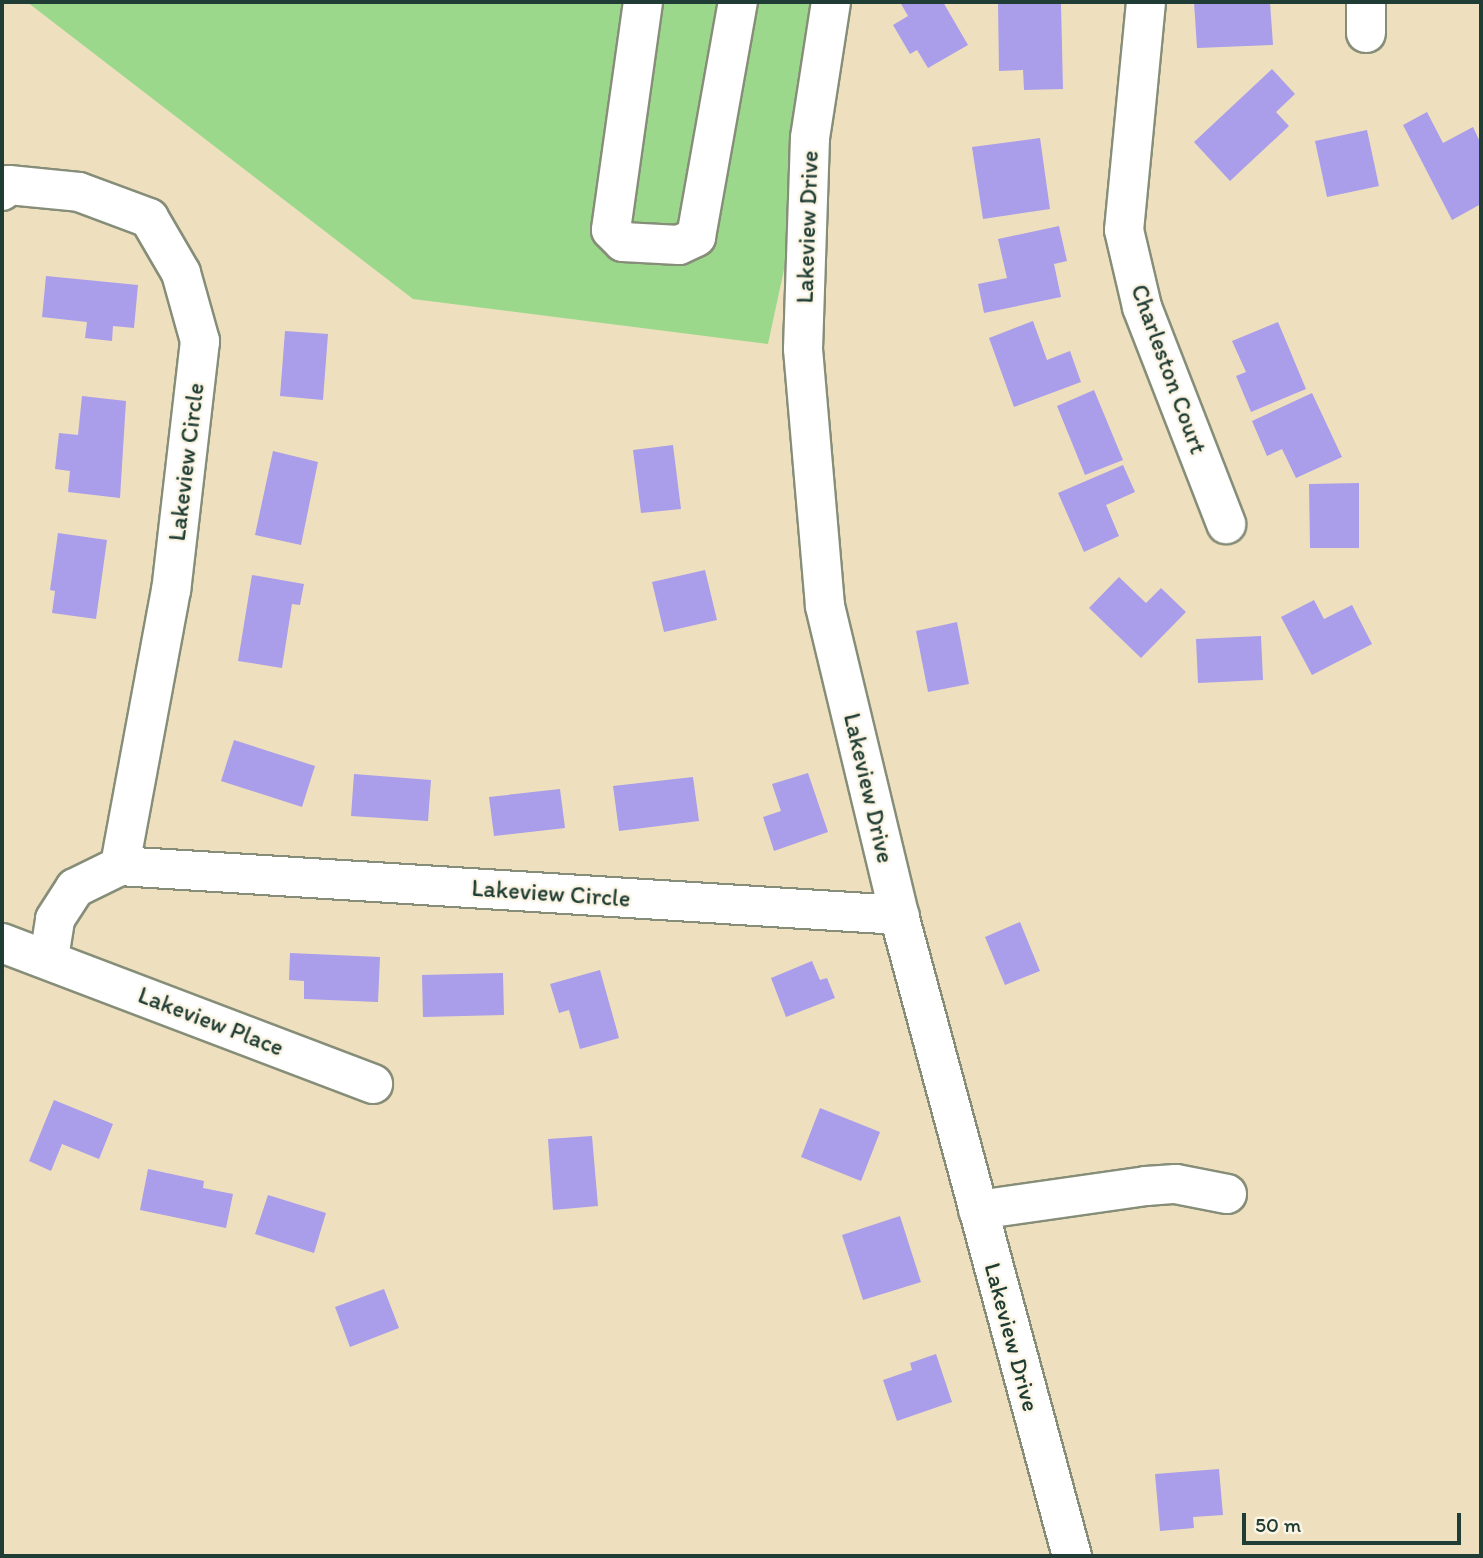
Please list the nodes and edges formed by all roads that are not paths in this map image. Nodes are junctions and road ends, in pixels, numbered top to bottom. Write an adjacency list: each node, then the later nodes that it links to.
1 (643, 2): 2 (street)
2 (738, 2)
3 (831, 2): 8 (street, Lakeview Drive)
4 (1146, 2): 6 (street, Charleston Court)
5 (2, 191): 7 (street, Lakeview Circle)
6 (1226, 524)
7 (120, 866): 8 (street, Lakeview Circle); 10 (street, Lakeview Circle)
8 (898, 915): 13 (street, Lakeview Drive)
9 (2, 943): 10 (street)
10 (49, 958): 11 (street, Lakeview Place)
11 (373, 1084)
12 (1227, 1194): 13 (street)
13 (978, 1210): 14 (street, Lakeview Drive)
14 (1072, 1556)

